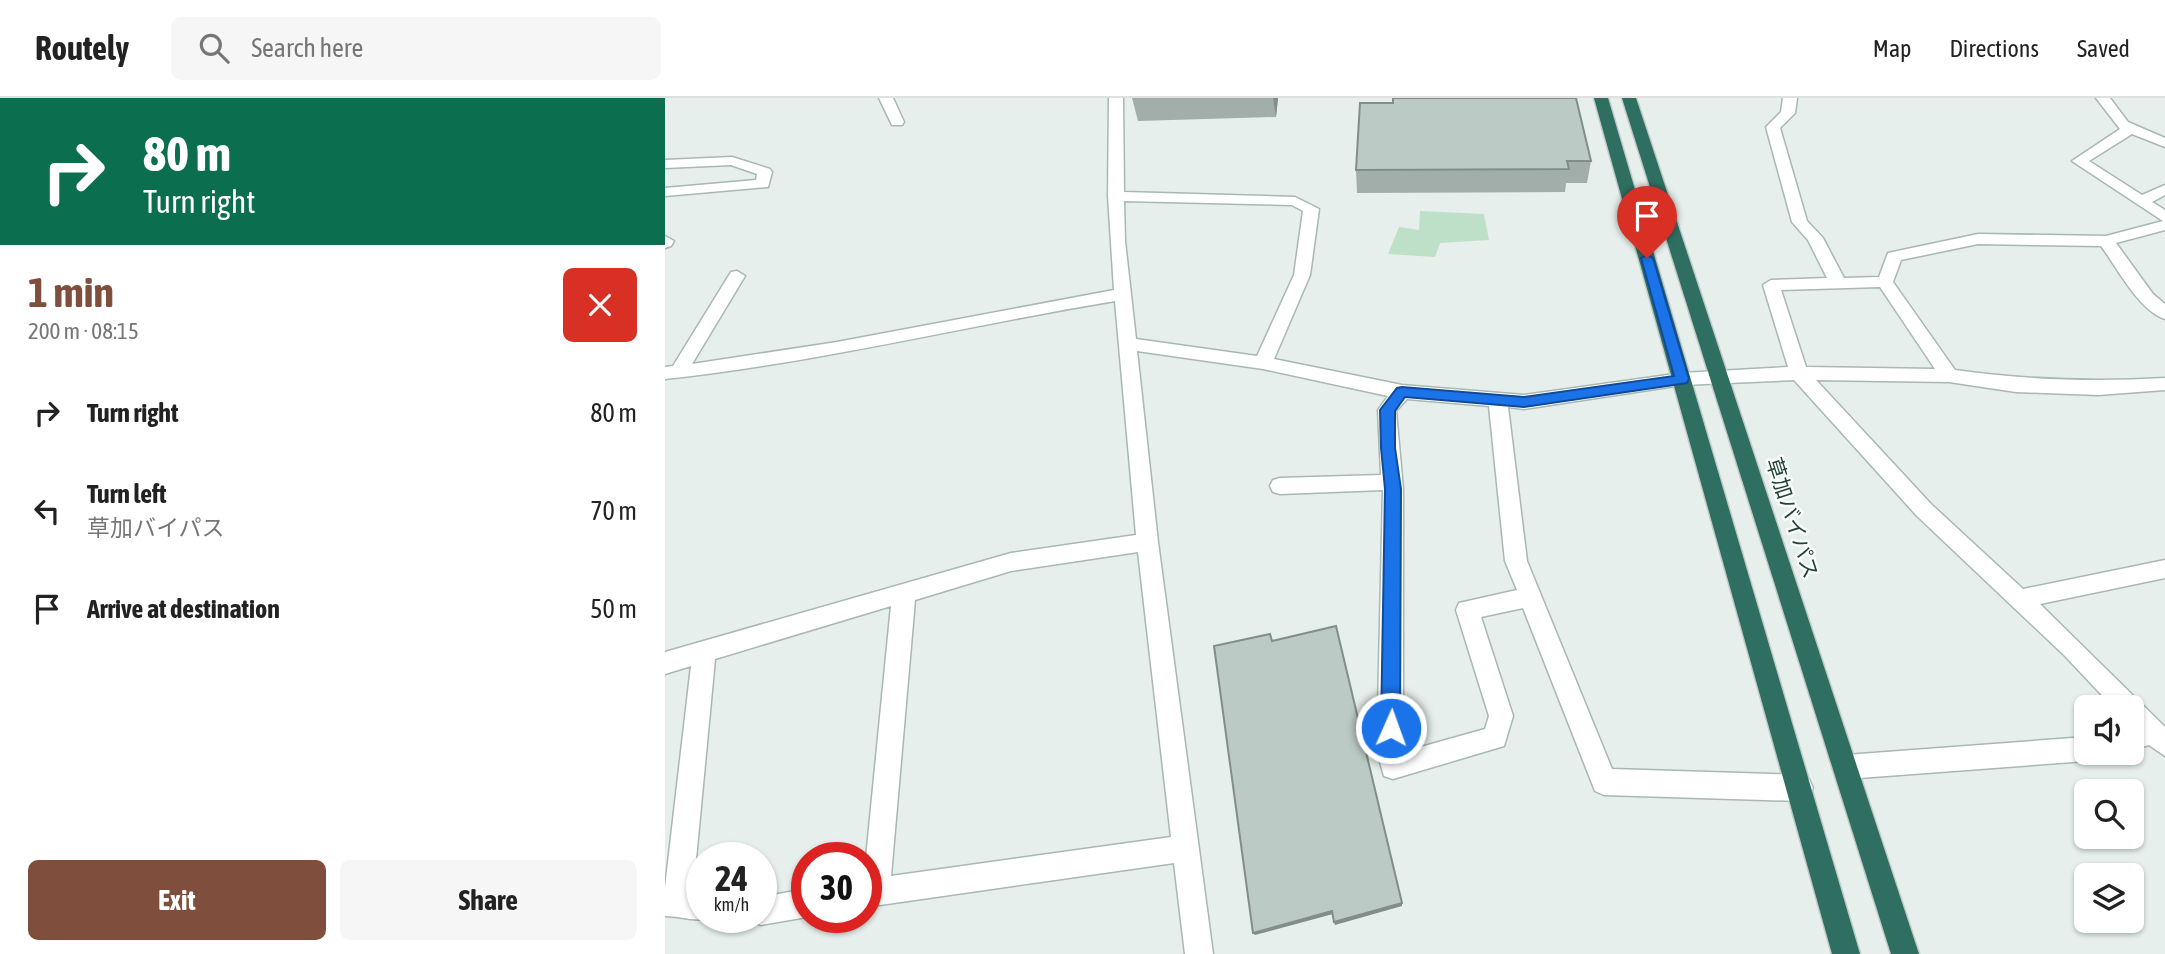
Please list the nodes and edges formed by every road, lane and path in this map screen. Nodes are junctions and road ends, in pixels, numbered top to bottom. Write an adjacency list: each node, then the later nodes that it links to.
1 (885, 98): 7 (street)
2 (1116, 98): 13 (street)
3 (1601, 98): 29 (highway)
4 (1629, 98): 27 (highway, 草加バイパス)
5 (1790, 98): 20 (street)
6 (2103, 98): 8 (street)
7 (897, 122)
8 (2131, 128): 9 (street); 14 (street)
9 (2165, 143)
10 (665, 164): 12 (street)
11 (2165, 189): 14 (street)
12 (665, 192)
13 (1115, 196): 21 (street); 24 (street)
14 (2143, 201): 15 (street)
15 (2165, 217)
16 (2165, 225): 17 (street)
17 (2106, 241): 19 (street); 22 (street)
18 (737, 276): 25 (street)
19 (1885, 282): 20 (street); 28 (street)
20 (1838, 283): 26 (street)
21 (1122, 295): 23 (street); 25 (street)
22 (2165, 313)
23 (1128, 344): 24 (street); 35 (street)
24 (1263, 363): 31 (street)
25 (672, 373)
26 (1798, 373): 27 (street); 28 (street); 39 (street)
27 (1718, 376): 29 (street); 44 (highway, 草加バイパス)
28 (1949, 376): 30 (street)
29 (1682, 379): 32 (street); 45 (highway)
30 (2165, 383)
31 (1402, 392): 32 (street); 33 (street)
32 (1498, 401): 38 (street)
33 (1392, 482): 34 (street); 38 (street)
34 (1280, 486)
35 (1147, 542): 37 (street); 47 (street)
36 (2165, 569): 39 (street)
37 (904, 593): 40 (street); 46 (street)
38 (1530, 597): 45 (street)
39 (2019, 599): 42 (street)
40 (703, 653): 41 (street); 49 (street)
41 (665, 663)
42 (2117, 695)
43 (2074, 750): 44 (street)
44 (1846, 767): 52 (highway, 草加バイパス)
45 (1800, 788): 51 (highway)
46 (877, 842)
47 (1187, 848): 48 (street); 50 (street)
48 (882, 891)
49 (682, 903)
50 (1199, 954)
51 (1846, 954)
52 (1905, 954)

